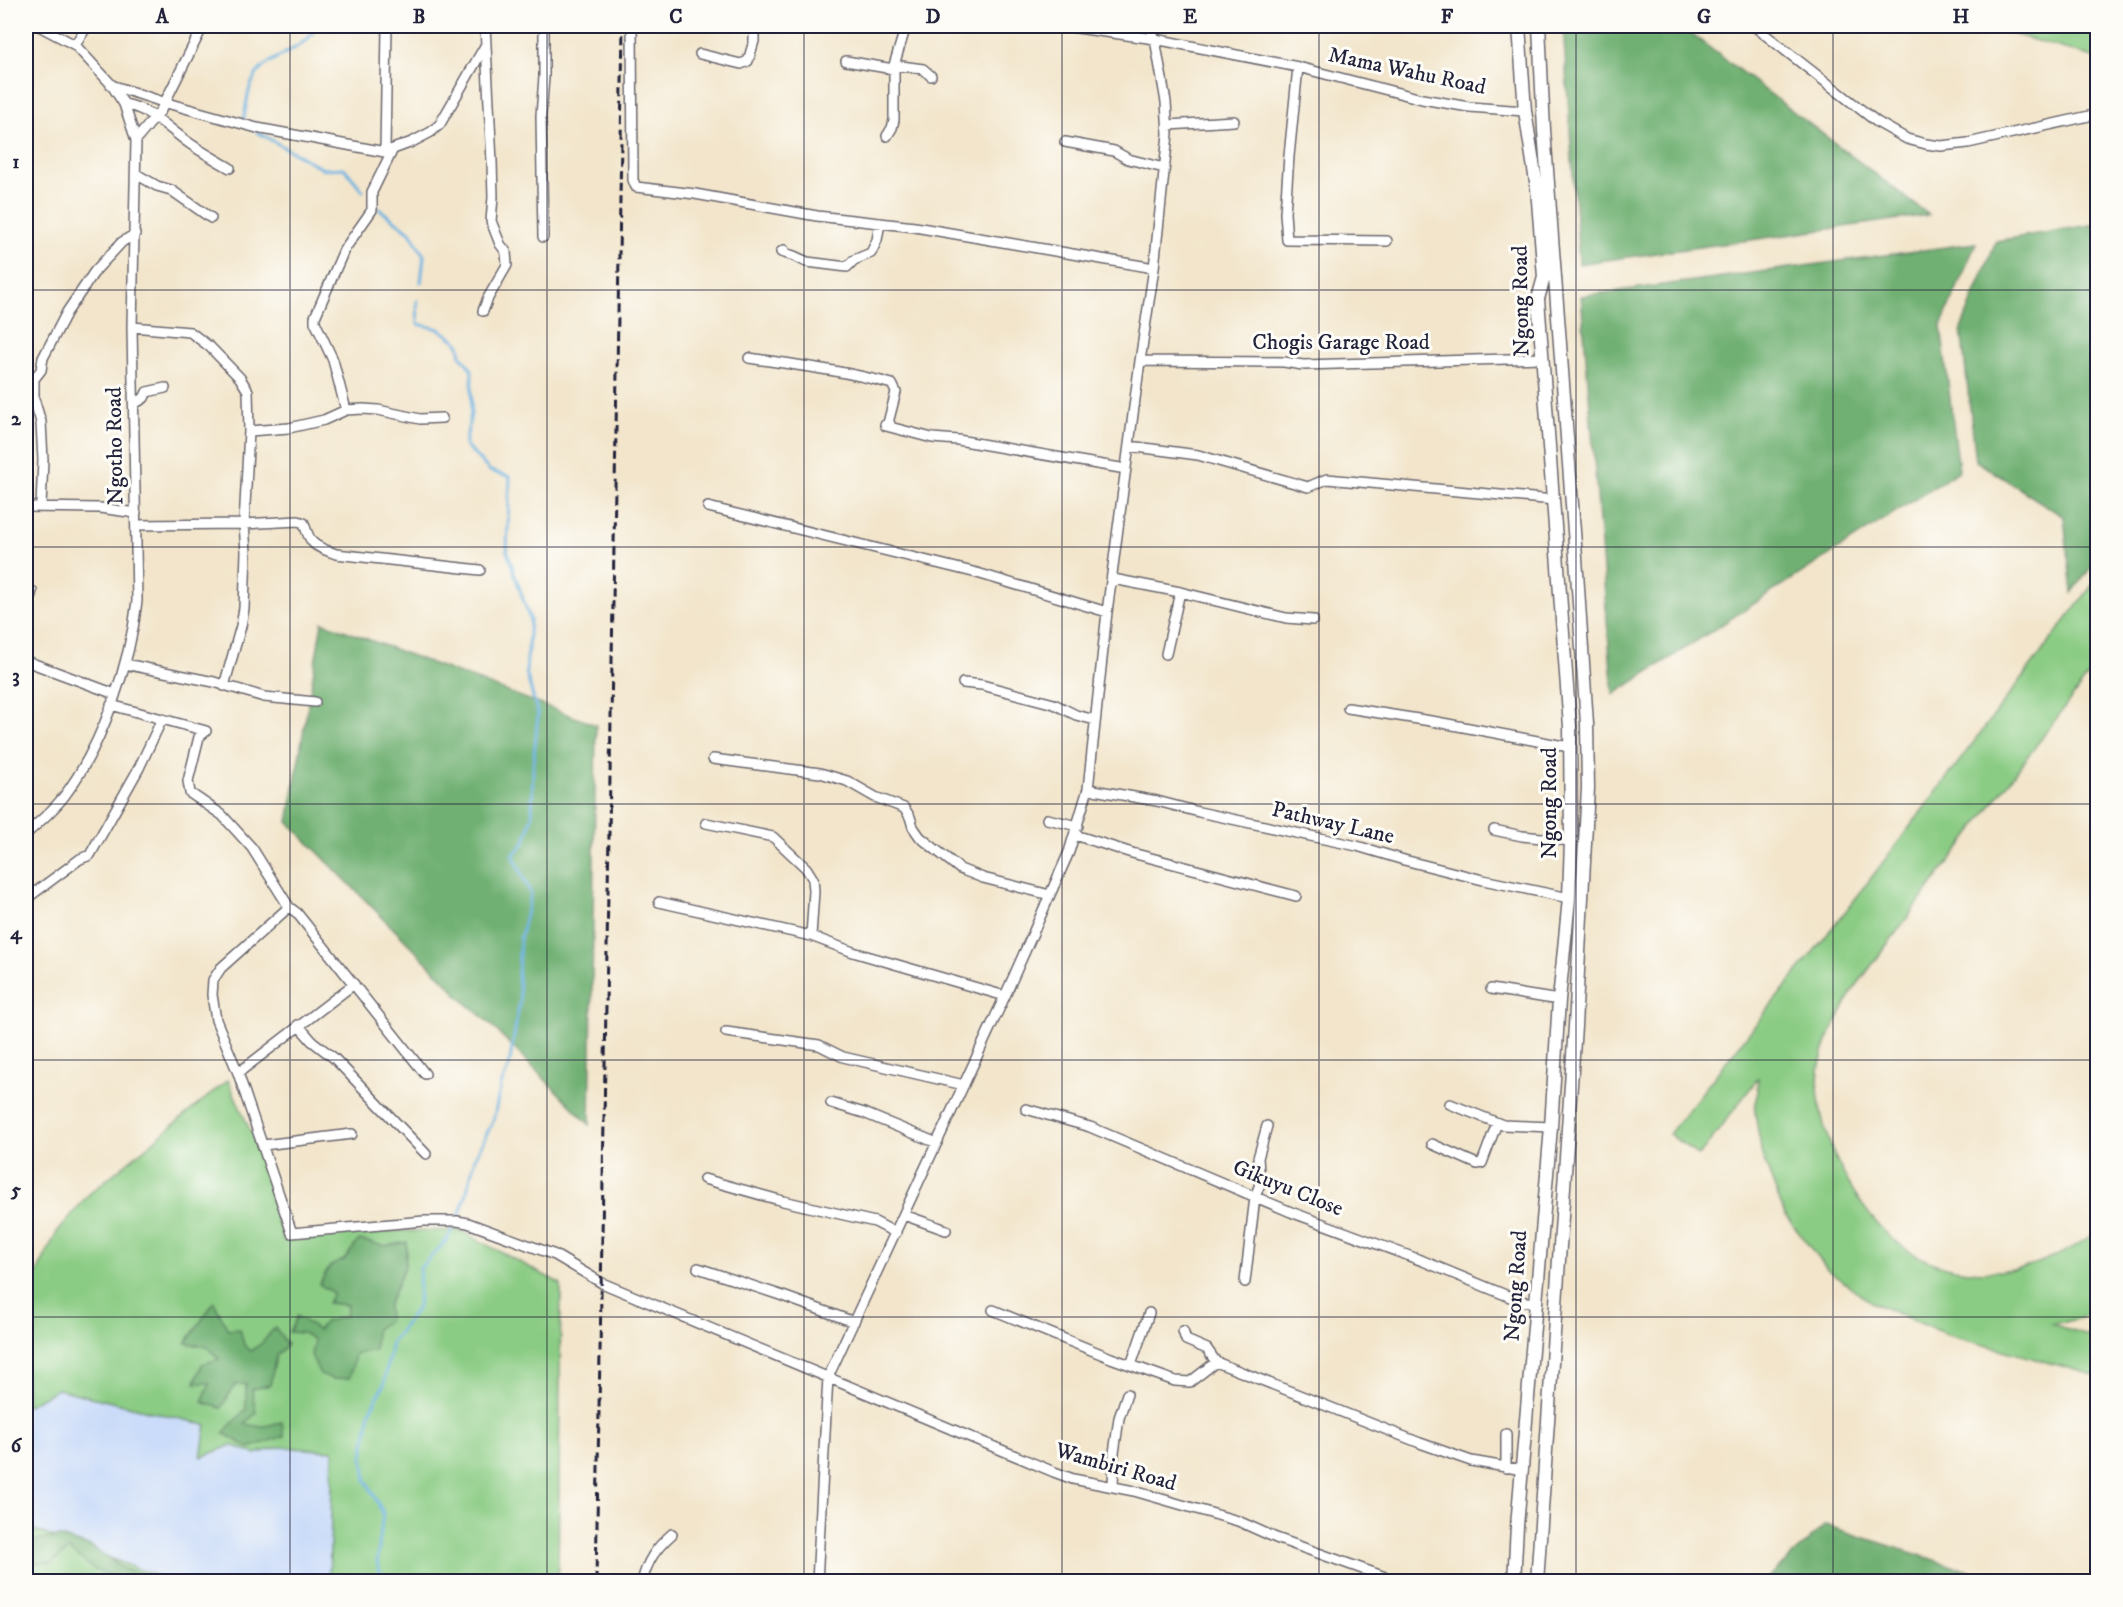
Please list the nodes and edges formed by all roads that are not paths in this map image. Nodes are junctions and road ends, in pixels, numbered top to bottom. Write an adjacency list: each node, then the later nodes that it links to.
1 (39, 26): 16 (street, Ngotho Road)
2 (87, 26): 16 (street)
3 (203, 26): 24 (street)
4 (387, 26): 34 (street)
5 (485, 26): 17 (street)
6 (544, 26): 41 (street)
7 (632, 26): 39 (street)
8 (754, 26): 18 (street)
9 (906, 26): 20 (street)
10 (1064, 26): 15 (street, Mama Wahu Road)
11 (1150, 26): 15 (street)
12 (1519, 26): 26 (main road, Ngong Road)
13 (1539, 26): 143 (main road, Ngong Road)
14 (1754, 26): 27 (street)
15 (1155, 39): 21 (street, Mama Wahu Road); 30 (street)
16 (75, 45): 23 (street, Ngotho Road)
17 (485, 46): 34 (street); 45 (street)
18 (700, 54)
19 (846, 61): 20 (street)
20 (894, 67): 22 (street); 31 (street)
21 (1298, 67): 26 (street, Mama Wahu Road); 42 (street)
22 (931, 76)
23 (111, 84): 24 (street); 25 (street, Ngotho Road)
24 (163, 102): 28 (street); 34 (street)
25 (124, 104): 28 (street); 32 (street, Ngotho Road)
26 (1525, 111): 48 (main road, Ngong Road)
27 (2097, 114)
28 (156, 117): 32 (street); 35 (street)
29 (1234, 121): 30 (street)
30 (1168, 125): 36 (street)
31 (887, 136)
32 (136, 140): 37 (street, Ngotho Road)
33 (1065, 142): 36 (street)
34 (389, 151): 52 (street)
35 (230, 168)
36 (1164, 168): 44 (street)
37 (136, 174): 38 (street); 40 (street, Ngotho Road)
38 (211, 218)
39 (880, 223): 43 (street); 44 (street)
40 (135, 234): 46 (street, Ngotho Road); 58 (street)
41 (543, 237)
42 (1387, 241)
43 (784, 250)
44 (1154, 268): 49 (street)
45 (483, 311)
46 (132, 327): 51 (street, Ngotho Road); 54 (street)
47 (749, 358): 56 (street)
48 (1543, 358): 49 (street, Chogis Garage Road); 57 (main road, Ngong Road)
49 (1140, 361): 55 (street)
50 (165, 388): 51 (street)
51 (134, 404): 61 (street, Ngotho Road)
52 (346, 410): 53 (street); 54 (street)
53 (442, 418)
54 (249, 431): 63 (street)
55 (1129, 446): 56 (street); 57 (street)
56 (1126, 470): 65 (street)
57 (1554, 500): 82 (main road, Ngong Road)
58 (41, 506): 59 (street); 61 (street)
59 (26, 507)
60 (708, 507): 69 (street)
61 (136, 513): 62 (street, Ngotho Road)
62 (136, 525): 63 (street); 73 (street, Ngotho Road)
63 (244, 525): 64 (street); 75 (street)
64 (480, 570)
65 (1113, 579): 67 (street); 69 (street)
66 (32, 591): 68 (street)
67 (1180, 592): 70 (street); 71 (street)
68 (26, 612)
69 (1107, 612): 81 (street)
70 (1313, 620)
71 (1166, 654)
72 (26, 661): 76 (street)
73 (125, 664): 75 (street); 76 (street, Ngotho Road)
74 (963, 683): 81 (street)
75 (224, 686): 77 (street)
76 (115, 694): 78 (street, Ngotho Road)
77 (315, 702)
78 (111, 705): 80 (street); 89 (street, Ngotho Road)
79 (1348, 708): 82 (street)
80 (162, 719): 94 (street); 96 (street)
81 (1095, 720): 84 (street)
82 (1569, 747): 90 (main road, Ngong Road)
83 (713, 759): 91 (street)
84 (1088, 789): 88 (street); 93 (street, Pathway Lane)
85 (1047, 819): 88 (street)
86 (706, 823): 97 (street)
87 (1494, 830): 90 (street)
88 (1077, 831): 91 (street); 92 (street)
89 (26, 834)
90 (1571, 841): 93 (main road, Ngong Road)
91 (1050, 895): 100 (street)
92 (1296, 896)
93 (1569, 898): 101 (main road, Ngong Road)
94 (26, 899)
95 (658, 902): 97 (street)
96 (289, 907): 98 (street); 104 (street)
97 (811, 936): 100 (street)
98 (354, 984): 102 (street); 105 (street)
99 (1491, 989): 101 (street)
100 (1005, 996): 106 (street)
101 (1559, 1000): 112 (main road, Ngong Road)
102 (298, 1025): 104 (street); 117 (street)
103 (726, 1032): 106 (street)
104 (238, 1073): 116 (street)
105 (426, 1074)
106 (964, 1085): 114 (street)
107 (831, 1103): 114 (street)
108 (1450, 1104): 110 (street)
109 (1026, 1109): 119 (street, Gikuyu Close)
110 (1497, 1123): 112 (street); 115 (street)
111 (1267, 1126): 119 (street)
112 (1551, 1127): 125 (main road, Ngong Road)
113 (352, 1134): 116 (street)
114 (937, 1143): 120 (street)
115 (1432, 1144)
116 (264, 1145): 132 (street, Wambiri Road)
117 (426, 1154)
118 (704, 1179): 122 (street)
119 (1255, 1197): 124 (street); 125 (street, Gikuyu Close)
120 (904, 1215): 121 (street); 122 (street)
121 (946, 1230)
122 (896, 1233): 128 (street)
123 (698, 1268): 128 (street)
124 (1245, 1282)
125 (1535, 1303): 136 (main road, Ngong Road)
126 (993, 1310): 131 (street)
127 (1149, 1313): 131 (street)
128 (854, 1322): 132 (street)
129 (1183, 1331): 130 (street)
130 (1216, 1362): 131 (street); 135 (street)
131 (1131, 1365)
132 (828, 1377): 137 (street, Wambiri Road); 140 (street)
133 (1126, 1394): 137 (street)
134 (1506, 1434): 135 (street)
135 (1506, 1468): 136 (street)
136 (1522, 1470): 142 (main road, Ngong Road)
137 (1113, 1487): 141 (street, Wambiri Road)
138 (672, 1534): 139 (street)
139 (642, 1581)
140 (817, 1581)
141 (1399, 1581)
142 (1514, 1581)
143 (1538, 1581)

